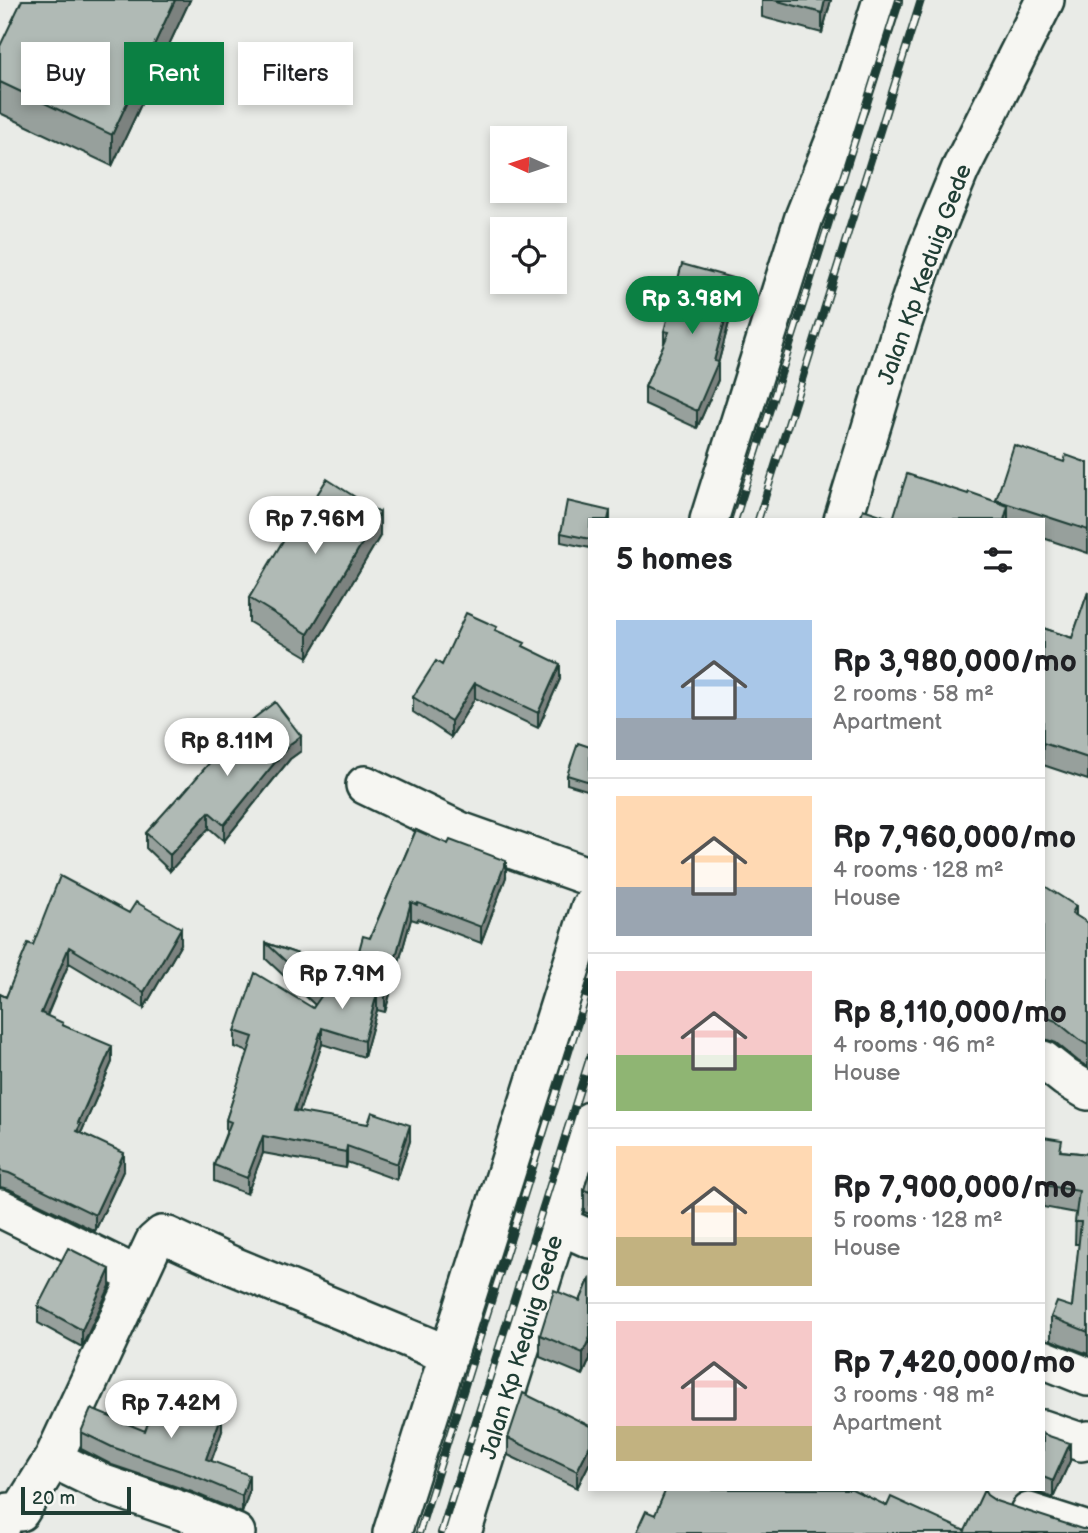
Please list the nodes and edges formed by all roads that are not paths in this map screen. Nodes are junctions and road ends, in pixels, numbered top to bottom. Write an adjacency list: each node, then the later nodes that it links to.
1 (882, 0): 3 (street)
2 (1045, 0): 4 (street, Jalan Kp Keduig Gede)
3 (710, 518)
4 (843, 518)
5 (365, 785): 6 (street)
6 (588, 876)
7 (588, 914): 14 (street)
8 (1045, 1062): 9 (street)
9 (1088, 1091)
10 (588, 1126): 12 (street, Jalan Kp Keduig Gede)
11 (0, 1208): 13 (street)
12 (575, 1232): 25 (street, Jalan Kp Keduig Gede)
13 (138, 1276): 14 (street); 19 (street)
14 (449, 1355): 24 (street)
15 (1045, 1360): 16 (street)
16 (1088, 1377)
17 (1045, 1430): 18 (street)
18 (1088, 1440)
19 (53, 1459): 21 (street); 23 (street)
20 (1002, 1503): 22 (street)
21 (0, 1530)
22 (1088, 1531)
23 (236, 1533)
24 (392, 1533)
25 (463, 1533)

